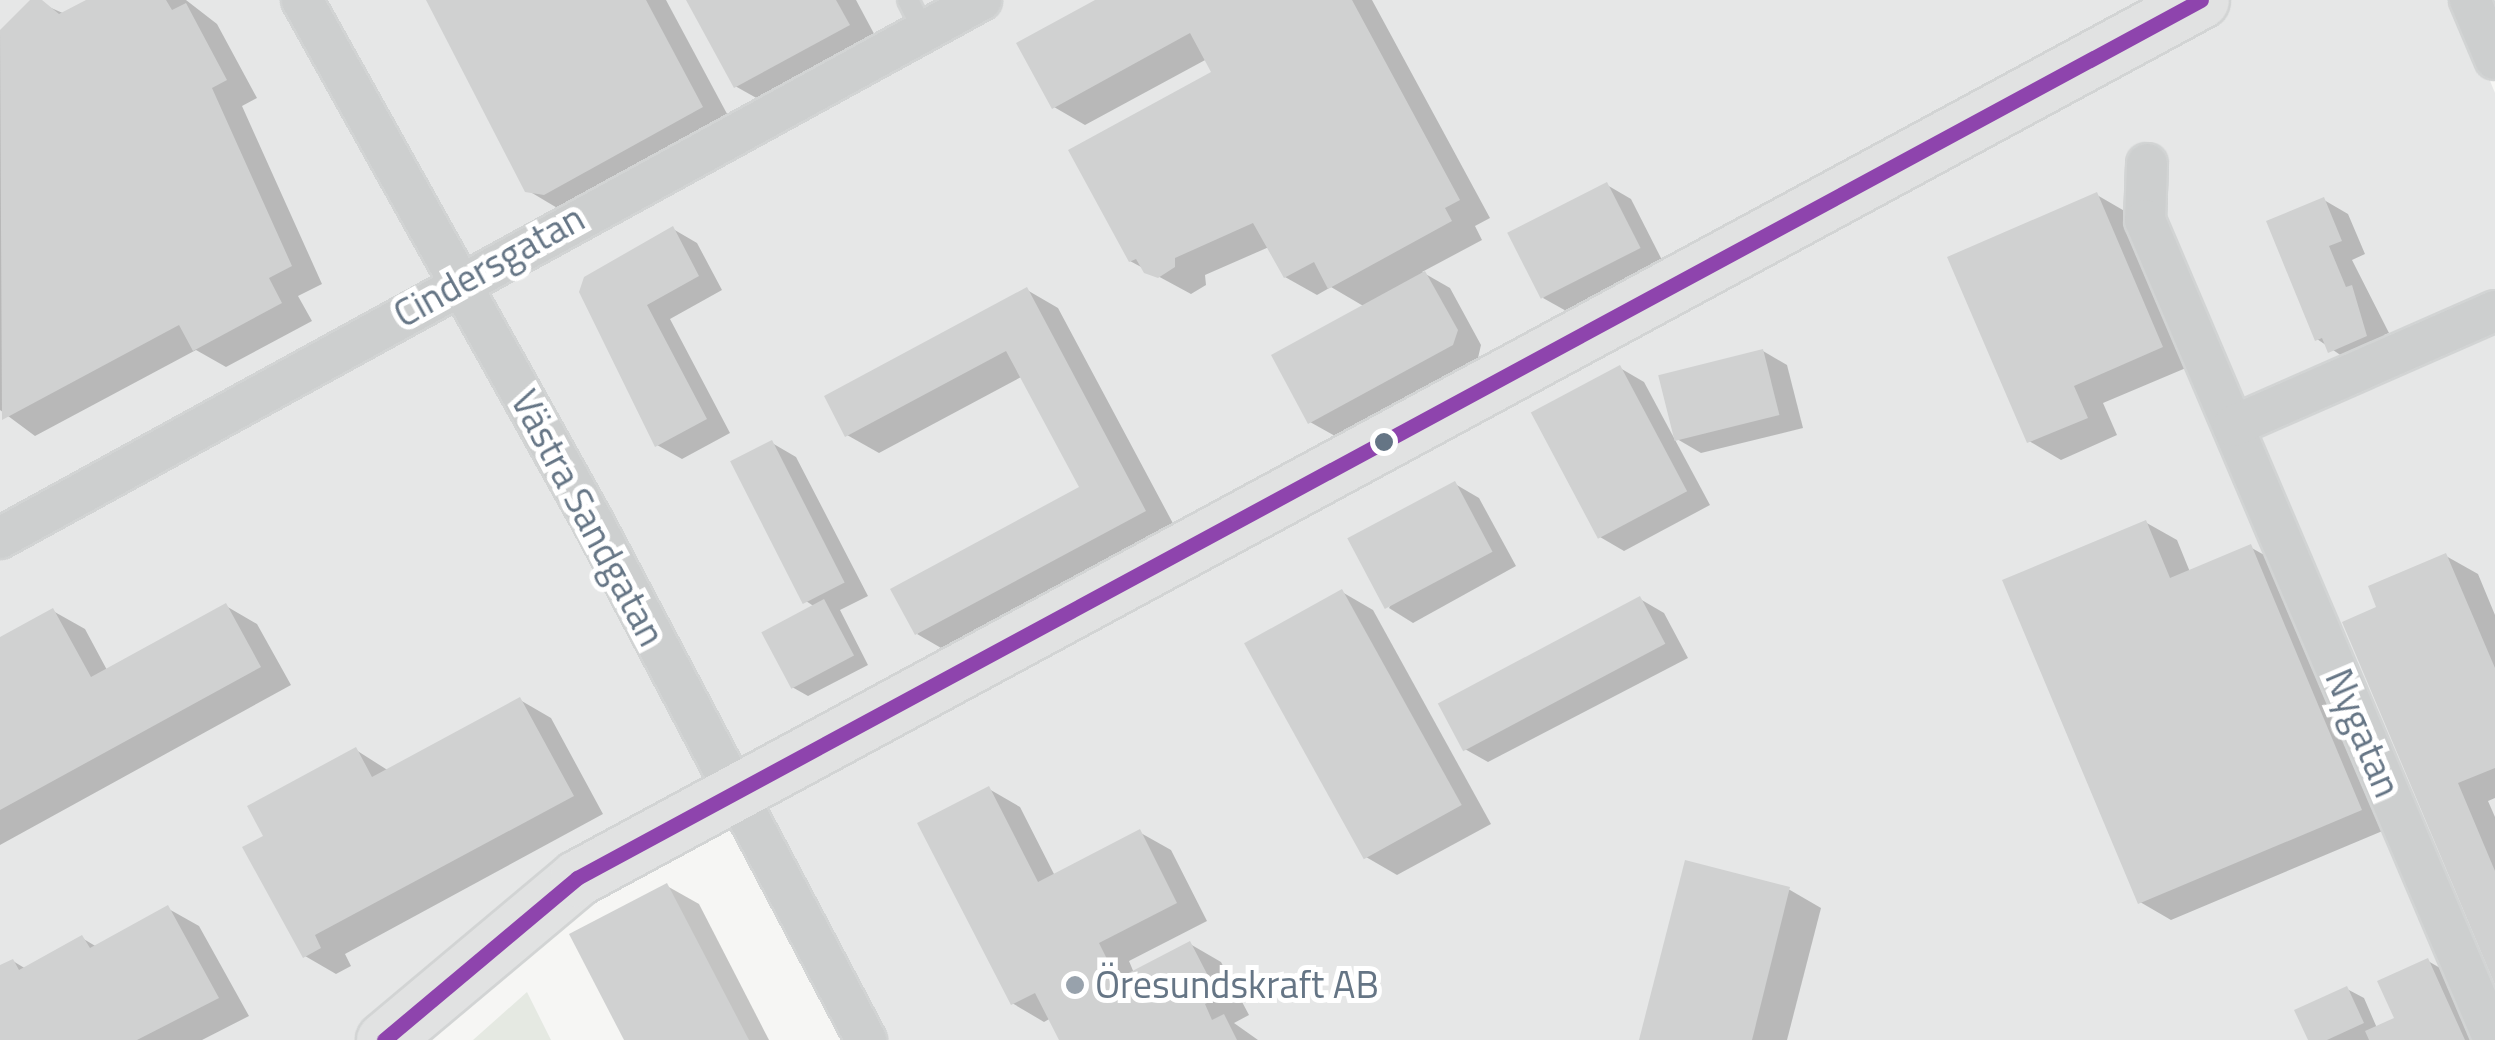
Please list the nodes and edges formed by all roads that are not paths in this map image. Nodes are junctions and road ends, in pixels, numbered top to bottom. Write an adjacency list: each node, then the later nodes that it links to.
1 (302, 0): 8 (street, Västra Sandgatan)
2 (981, 0): 5 (street, Cindersgatan)
3 (2201, 0): 12 (street)
4 (2470, 0): 6 (street)
5 (916, 16): 8 (street, Cindersgatan)
6 (2495, 59)
7 (2147, 164): 10 (street, Nygatan)
8 (461, 280): 11 (street, Cindersgatan); 12 (street, Västra Sandgatan)
9 (2495, 311): 10 (street)
10 (2233, 426): 15 (street, Nygatan)
11 (0, 538)
12 (737, 794): 13 (street); 14 (street, Västra Sandgatan)
13 (384, 1040)
14 (866, 1040)
15 (2494, 1040)

